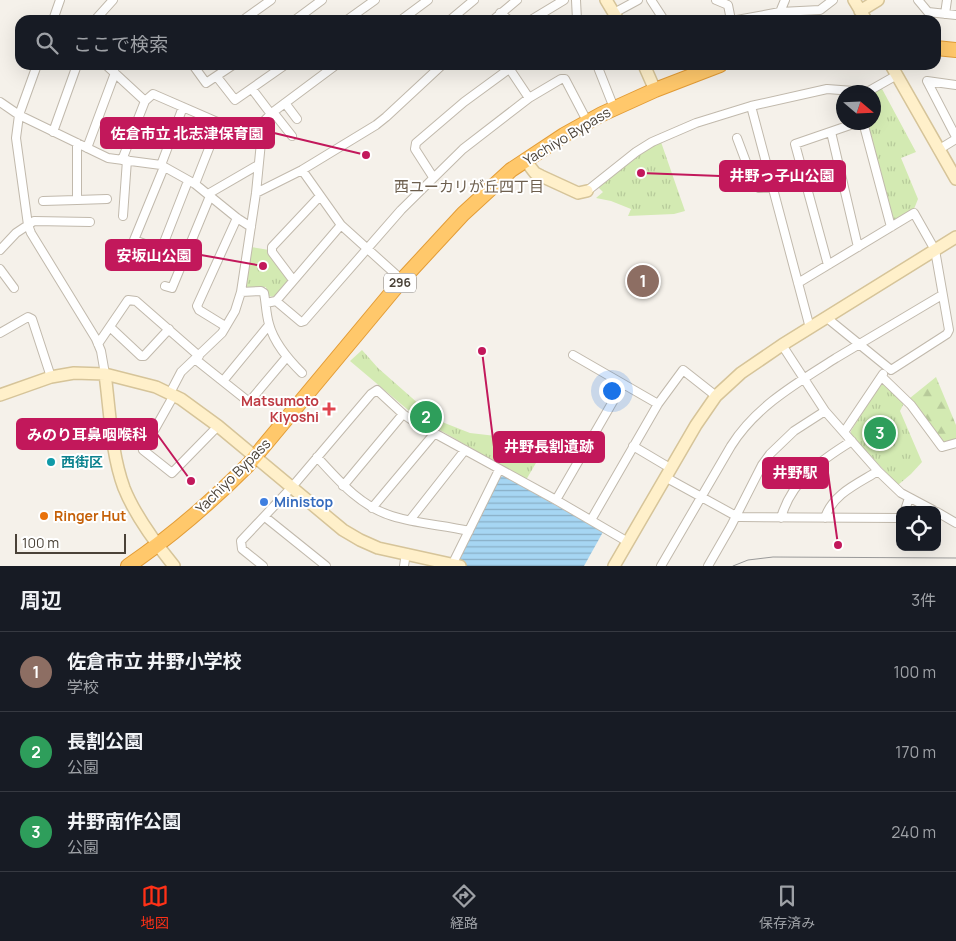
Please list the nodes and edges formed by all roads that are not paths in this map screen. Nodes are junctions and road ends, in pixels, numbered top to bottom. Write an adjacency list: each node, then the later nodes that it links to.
1 (60, 0): 25 (street)
2 (113, 0): 26 (street)
3 (271, 0): 27 (street)
4 (322, 0): 28 (street)
5 (375, 0): 29 (street)
6 (428, 0): 30 (street)
7 (474, 0): 31 (street)
8 (517, 0): 22 (street)
9 (564, 0): 32 (street)
10 (576, 0): 33 (street)
11 (606, 0): 34 (street)
12 (638, 0): 35 (street)
13 (650, 0): 36 (street)
14 (716, 0): 37 (street)
15 (785, 0): 21 (street)
16 (833, 0): 21 (street)
17 (854, 0): 39 (street)
18 (878, 0): 40 (street)
19 (918, 0): 23 (street)
20 (947, 0): 23 (street)
21 (780, 12): 38 (street)
22 (500, 14)
23 (945, 14): 24 (street)
24 (956, 14)
25 (57, 15)
26 (100, 15)
27 (250, 15)
28 (302, 15)
29 (354, 15)
30 (407, 15)
31 (456, 15)
32 (539, 15)
33 (577, 15)
34 (615, 15)
35 (617, 15)
36 (660, 15)
37 (730, 15)
38 (764, 15)
39 (862, 15)
40 (864, 15)
41 (941, 48): 42 (highway)
42 (956, 50)
43 (35, 70): 70 (street)
44 (75, 70): 76 (street)
45 (112, 70): 57 (street)
46 (196, 70): 58 (street)
47 (226, 70): 58 (street)
48 (278, 70): 60 (street)
49 (329, 70): 65 (street)
50 (437, 70): 89 (street)
51 (504, 70): 90 (street)
52 (510, 70): 62 (street)
53 (599, 70): 68 (street)
54 (646, 70): 61 (street)
55 (707, 70): 61 (highway, Yachiyo Bypass / 296)
56 (894, 70): 66 (street); 84 (street)
57 (115, 73): 64 (street); 83 (street)
58 (217, 77): 60 (street)
59 (956, 85): 80 (street)
60 (252, 89): 69 (street)
61 (655, 90): 68 (highway, Yachiyo Bypass / 296)
62 (529, 98): 72 (street); 90 (street)
63 (0, 102): 70 (street)
64 (145, 102): 67 (street); 85 (street)
65 (285, 103): 69 (street); 71 (street)
66 (751, 106): 93 (street); 94 (street)
67 (182, 107): 73 (street); 88 (street)
68 (614, 108): 72 (highway, Yachiyo Bypass / 296)
69 (272, 113): 78 (street); 81 (street)
70 (20, 115): 76 (street); 104 (street)
71 (297, 119)
72 (587, 121): 86 (highway, Yachiyo Bypass / 296)
73 (219, 123): 81 (street); 92 (street)
74 (837, 130): 77 (street)
75 (865, 130): 107 (street)
76 (54, 132): 82 (street)
77 (831, 132): 109 (street); 115 (street)
78 (292, 136)
79 (737, 138): 93 (street)
80 (956, 138): 84 (street)
81 (261, 141): 87 (street)
82 (77, 143): 83 (street); 99 (street)
83 (87, 148): 85 (street)
84 (938, 150): 91 (street)
85 (124, 160): 88 (street); 101 (street)
86 (525, 160): 94 (street); 118 (highway, Yachiyo Bypass / 296)
87 (258, 165): 95 (street); 96 (street)
88 (163, 166): 92 (street); 112 (street)
89 (302, 170): 95 (street); 97 (street)
90 (433, 177): 110 (street)
91 (956, 179)
92 (192, 183): 96 (street); 112 (street)
93 (773, 187): 119 (street)
94 (587, 191)
95 (256, 193): 106 (street)
96 (209, 195): 102 (street); 120 (street)
97 (320, 196): 105 (street); 117 (street)
98 (107, 199): 99 (street)
99 (77, 200): 100 (street)
100 (43, 201)
101 (123, 216)
102 (237, 218): 106 (street); 128 (street)
103 (90, 222): 104 (street)
104 (28, 225): 111 (street); 133 (street)
105 (340, 225): 110 (street); 117 (street)
106 (251, 227): 122 (street)
107 (891, 227): 109 (street); 113 (street)
108 (956, 237): 113 (street)
109 (858, 246): 115 (street)
110 (367, 249): 118 (street); 124 (street)
111 (0, 250)
112 (161, 250): 114 (street)
113 (935, 250): 123 (street); 126 (street)
114 (156, 262)
115 (828, 265): 119 (street)
116 (0, 269): 121 (street)
117 (293, 280): 124 (street)
118 (402, 280): 161 (highway, Yachiyo Bypass / 296)
119 (798, 283): 130 (street)
120 (165, 286)
121 (14, 288)
122 (241, 292): 125 (street); 128 (street)
123 (942, 295): 134 (street); 139 (street)
124 (276, 301): 125 (street)
125 (266, 303): 127 (street)
126 (827, 318): 130 (street); 134 (street)
127 (269, 324): 138 (street); 145 (street)
128 (226, 326): 137 (street)
129 (110, 327): 131 (street); 131 (street); 133 (street)
130 (810, 328): 135 (street)
131 (169, 329): 137 (street)
132 (0, 333): 143 (street)
133 (98, 344): 141 (street)
134 (859, 344): 139 (street); 144 (street)
135 (782, 345): 144 (street); 149 (street)
136 (573, 354): 146 (street)
137 (197, 358): 145 (street); 147 (street)
138 (286, 358): 140 (street); 145 (street)
139 (888, 369): 142 (street)
140 (302, 373)
141 (105, 374): 143 (street); 147 (street); 185 (street)
142 (882, 377): 154 (street); 157 (street)
143 (51, 378): 148 (street)
144 (803, 379): 151 (street); 168 (street)
145 (223, 381)
146 (623, 384): 150 (street); 170 (street)
147 (172, 394): 153 (street); 153 (street)
148 (0, 395)
149 (716, 396): 150 (street); 165 (street)
150 (658, 404): 158 (street)
151 (825, 411): 154 (street); 175 (street)
152 (403, 414): 155 (street); 160 (street); 166 (street)
153 (218, 426): 161 (street)
154 (844, 432): 156 (street)
155 (434, 434): 159 (street); 173 (street)
156 (852, 441): 164 (street); 177 (street)
157 (956, 443)
158 (633, 446): 162 (street); 181 (street)
159 (464, 450): 163 (street); 180 (street)
160 (317, 457): 166 (street); 167 (street)
161 (255, 458): 167 (street); 185 (highway, Yachiyo Bypass / 296)
162 (665, 465)
163 (499, 470): 170 (street); 183 (street)
164 (878, 471): 169 (street); 178 (street)
165 (665, 477): 168 (street); 184 (street)
166 (343, 486): 173 (street)
167 (292, 488): 176 (street); 186 (street)
168 (701, 497): 175 (street); 194 (street)
169 (909, 498): 171 (street); 172 (street)
170 (556, 500): 181 (street)
171 (906, 506)
172 (925, 506)
173 (372, 508): 180 (street)
174 (941, 514): 182 (street)
175 (736, 516): 177 (street); 195 (street)
176 (265, 517): 190 (street); 191 (street)
177 (781, 518): 178 (street)
178 (825, 518): 179 (street)
179 (896, 518)
180 (410, 520): 183 (street)
181 (590, 520): 184 (street)
182 (956, 523)
183 (469, 531): 187 (street)
184 (628, 542): 193 (street)
185 (159, 545): 188 (highway, Yachiyo Bypass / 296); 189 (street)
186 (406, 554): 187 (street); 192 (street)
187 (457, 565)
188 (128, 566)
189 (174, 566)
190 (263, 566)
191 (326, 566)
192 (404, 566)
193 (614, 566)
194 (661, 566)
195 (708, 566)

